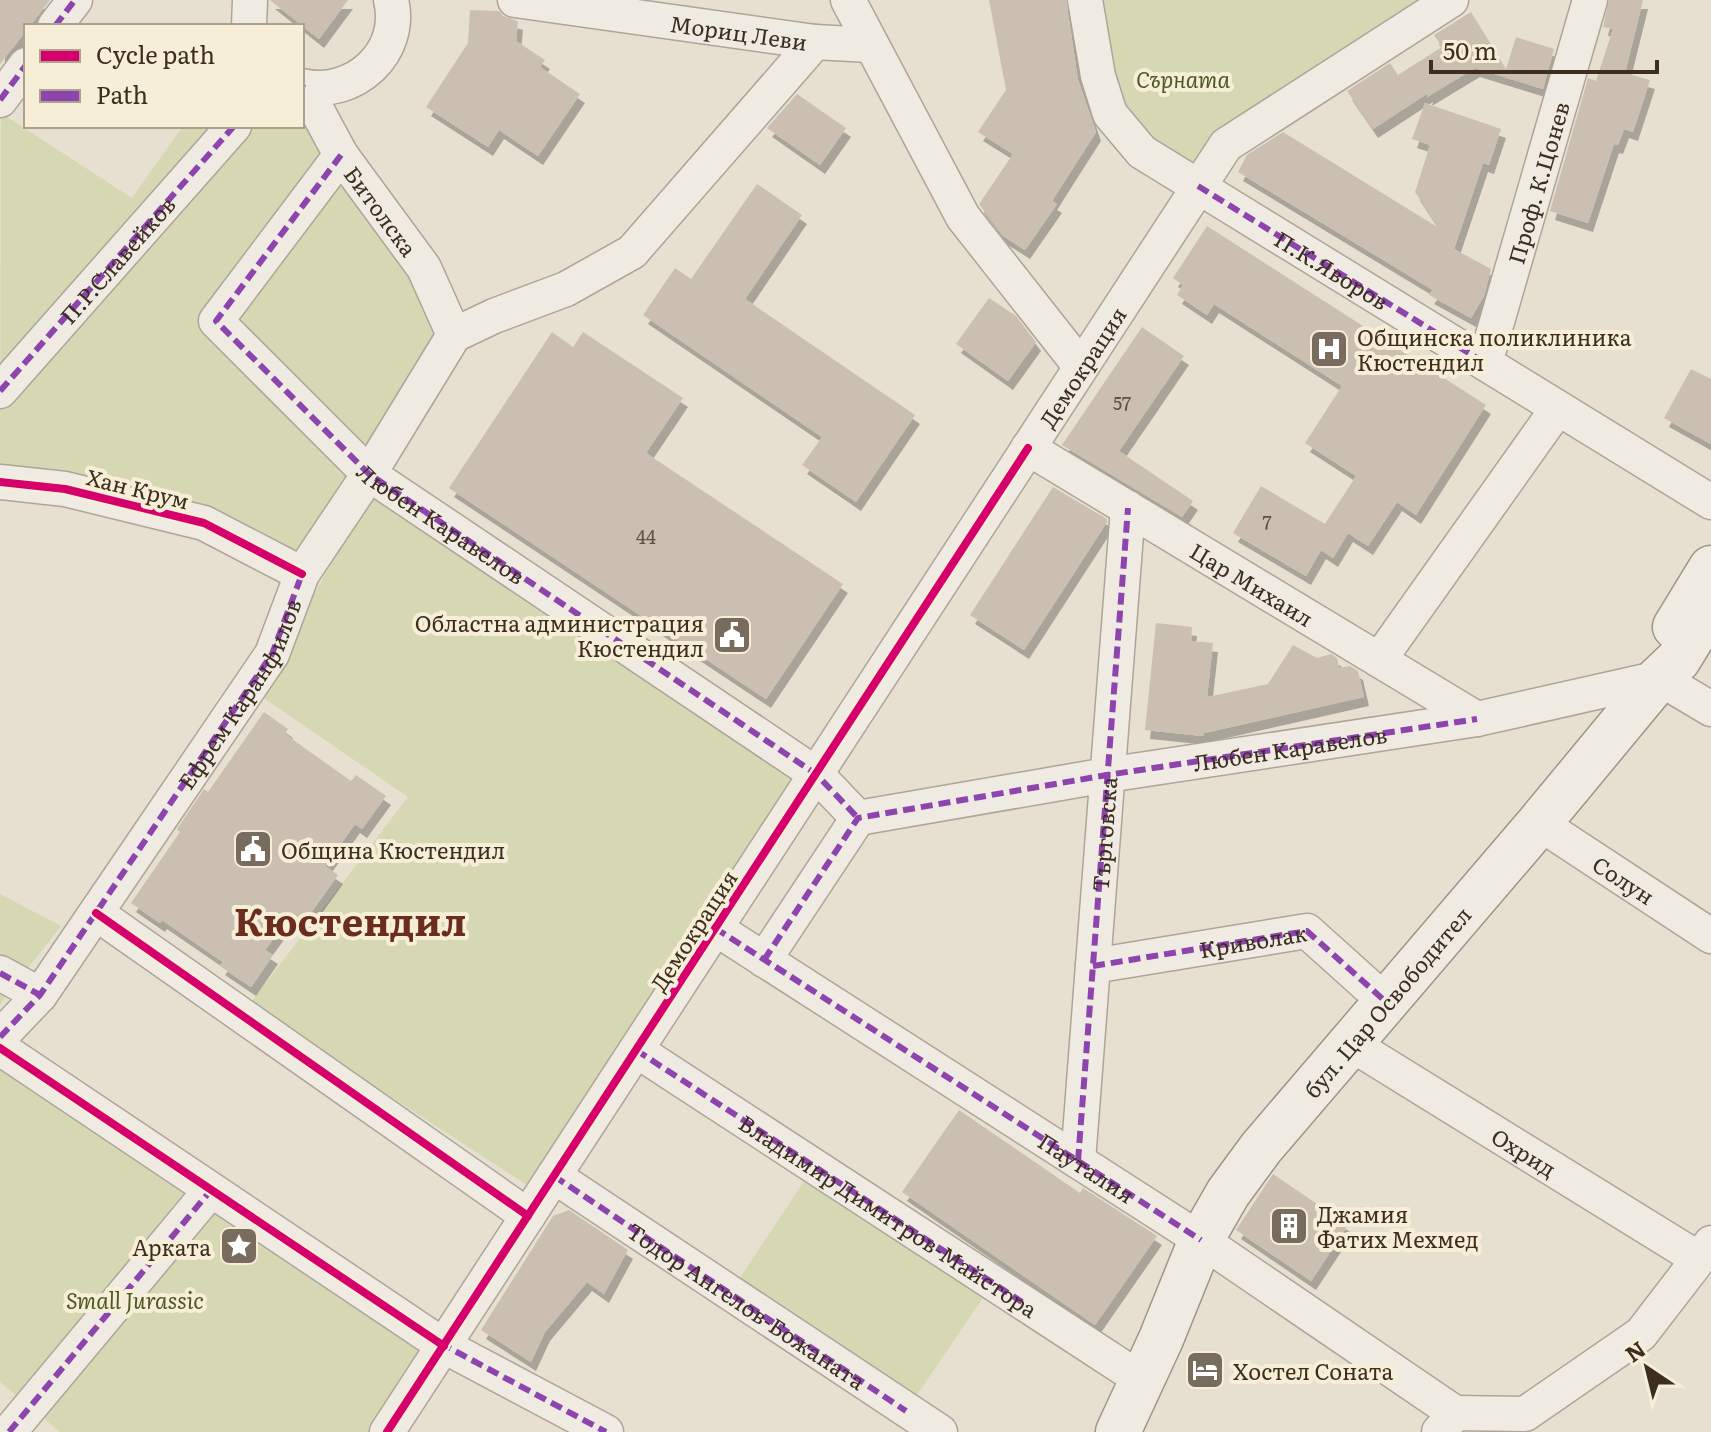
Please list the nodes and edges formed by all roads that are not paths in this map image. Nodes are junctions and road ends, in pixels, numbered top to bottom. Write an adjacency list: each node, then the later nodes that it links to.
1 (75, 0): 8 (street)
2 (391, 0): 12 (street)
3 (515, 0): 9 (street, Мориц Леви)
4 (848, 0): 10 (street)
5 (1085, 0): 17 (street, П.К.Яворов)
6 (1451, 0): 17 (street, Демокрация)
7 (1590, 0): 19 (street, Проф. К.Цонев)
8 (57, 24)
9 (815, 42): 10 (street, Мориц Леви); 18 (street)
10 (870, 45): 20 (street)
11 (24, 68): 14 (street)
12 (304, 87)
13 (304, 89): 16 (street, Битолска)
14 (0, 100)
15 (232, 128): 21 (street, П.Р.Славейков)
16 (341, 155): 18 (street, Битолска); 24 (street, Любен Kаравелов)
17 (1198, 186): 19 (street, П.К.Яворов); 20 (street, Демокрация)
18 (454, 335): 24 (street, Ефрем Каранфилов)
19 (1485, 363): 22 (street, П.К.Яворов)
20 (1081, 367): 23 (street, Демокрация)
21 (0, 391)
22 (1558, 408): 26 (street, П.К.Яворов); 31 (street)
23 (1028, 448): 27 (street, Цар Михаил); 35 (street, Демокрация)
24 (369, 474): 29 (street, Ефрем Каранфилов); 35 (street, Любен Kаравелов)
25 (0, 482): 29 (street, Хан Крум)
26 (1711, 502)
27 (1128, 508): 31 (street, Цар Михаил); 36 (street, Търговска)
28 (1711, 568): 32 (main road)
29 (302, 574): 39 (street, Ефрем Каранфилов)
30 (1711, 607): 32 (main road, бул. Цар Освободител)
31 (1379, 660): 34 (street, Цар Михаил)
32 (1659, 678): 33 (street); 34 (street, Любен Kаравелов); 38 (main road, бул. Цар Освободител)
33 (1711, 709)
34 (1477, 719): 36 (street, Любен Kаравелов)
35 (816, 774): 37 (street, Любен Kаравелов); 40 (street, Демокрация)
36 (1107, 775): 37 (street, Любен Kаравелов); 43 (street, Търговска)
37 (858, 818): 42 (street)
38 (1539, 823): 41 (street, Солун); 46 (main road, бул. Цар Освободител)
39 (96, 913): 45 (street, Ефрем Каранфилов); 54 (street)
40 (715, 928): 42 (street, Пауталия); 50 (street, Демокрация)
41 (1711, 936)
42 (764, 960): 51 (street, Пауталия)
43 (1093, 966): 46 (street, Криволак); 51 (street, Търговска)
44 (0, 973): 45 (street)
45 (40, 995): 47 (street, Ефрем Каранфилов)
46 (1386, 1002): 48 (main road, бул. Цар Освободител)
47 (0, 1037)
48 (1351, 1044): 55 (main road, бул. Цар Освободител); 56 (street, Охрид)
49 (0, 1048): 53 (street)
50 (636, 1050): 52 (street, Демокрация); 58 (street, Владимир Димитров-Майстора)
51 (1078, 1161): 55 (street, Пауталия)
52 (554, 1176): 54 (street, Демокрация); 59 (street, Тодор Ангелов-Божаната)
53 (211, 1190): 57 (street); 61 (street)
54 (528, 1216): 57 (street, Демокрация)
55 (1201, 1240): 58 (main road, бул. Цар Освободител); 60 (street, Пауталия)
56 (1704, 1250): 60 (street)
57 (444, 1346): 62 (street, Демокрация); 63 (street)
58 (1142, 1380): 65 (main road, бул. Цар Освободител)
59 (898, 1421): 64 (street, Тодор Ангелов-Божаната)
60 (1447, 1423)
61 (9, 1432)
62 (387, 1432)
63 (606, 1432)
64 (940, 1432)
65 (1118, 1432)

